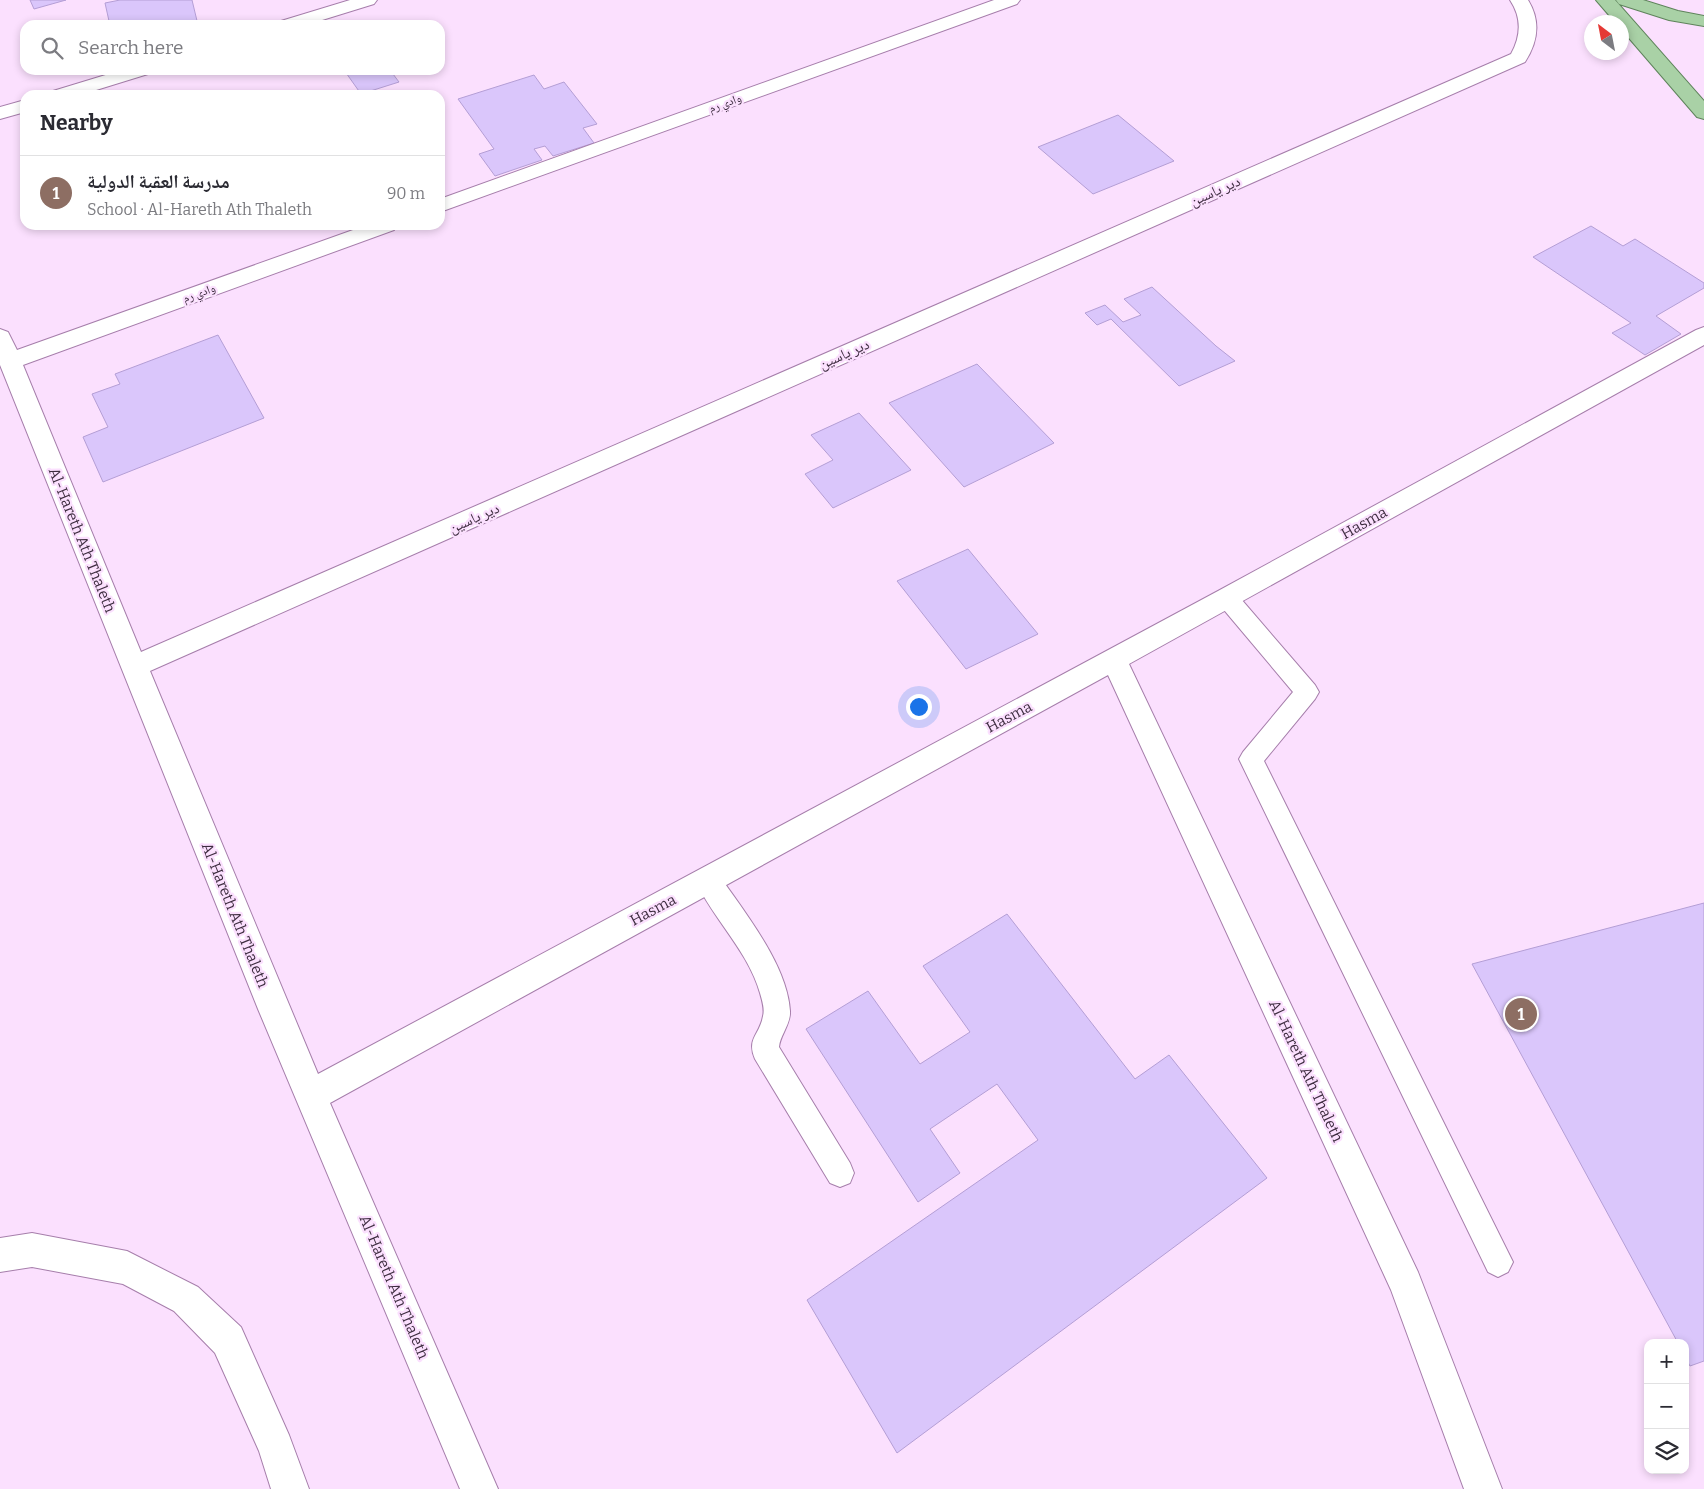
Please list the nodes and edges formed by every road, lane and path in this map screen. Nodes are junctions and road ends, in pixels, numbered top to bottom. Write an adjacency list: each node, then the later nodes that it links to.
1 (368, 0): 8 (street)
2 (1010, 0): 15 (street, وادي رم)
3 (1519, 0): 22 (street, دير ياسين)
4 (1605, 0): 9 (main road)
5 (1625, 0): 7 (main road)
6 (1697, 9): 7 (main road)
7 (1675, 16): 9 (main road)
8 (303, 20)
9 (1650, 52): 14 (main road)
10 (125, 75): 11 (street)
11 (76, 90)
12 (20, 107): 13 (street)
13 (0, 113)
14 (1704, 113)
15 (445, 204)
16 (373, 230): 19 (street, وادي رم)
17 (1704, 335): 20 (street, Hasma)
18 (0, 337): 19 (street, Al-Hareth Ath Thaleth)
19 (10, 361): 22 (street, Al-Hareth Ath Thaleth)
20 (1227, 598): 21 (street, Hasma); 27 (lane)
21 (1114, 660): 23 (street, Hasma); 30 (street, Al-Hareth Ath Thaleth)
22 (134, 668): 24 (street, Al-Hareth Ath Thaleth)
23 (708, 880): 24 (street, Hasma); 25 (lane)
24 (312, 1095): 29 (street, Al-Hareth Ath Thaleth)
25 (840, 1173)
26 (0, 1255): 28 (street)
27 (1498, 1262)
28 (290, 1489)
29 (480, 1489)
30 (1483, 1489)

